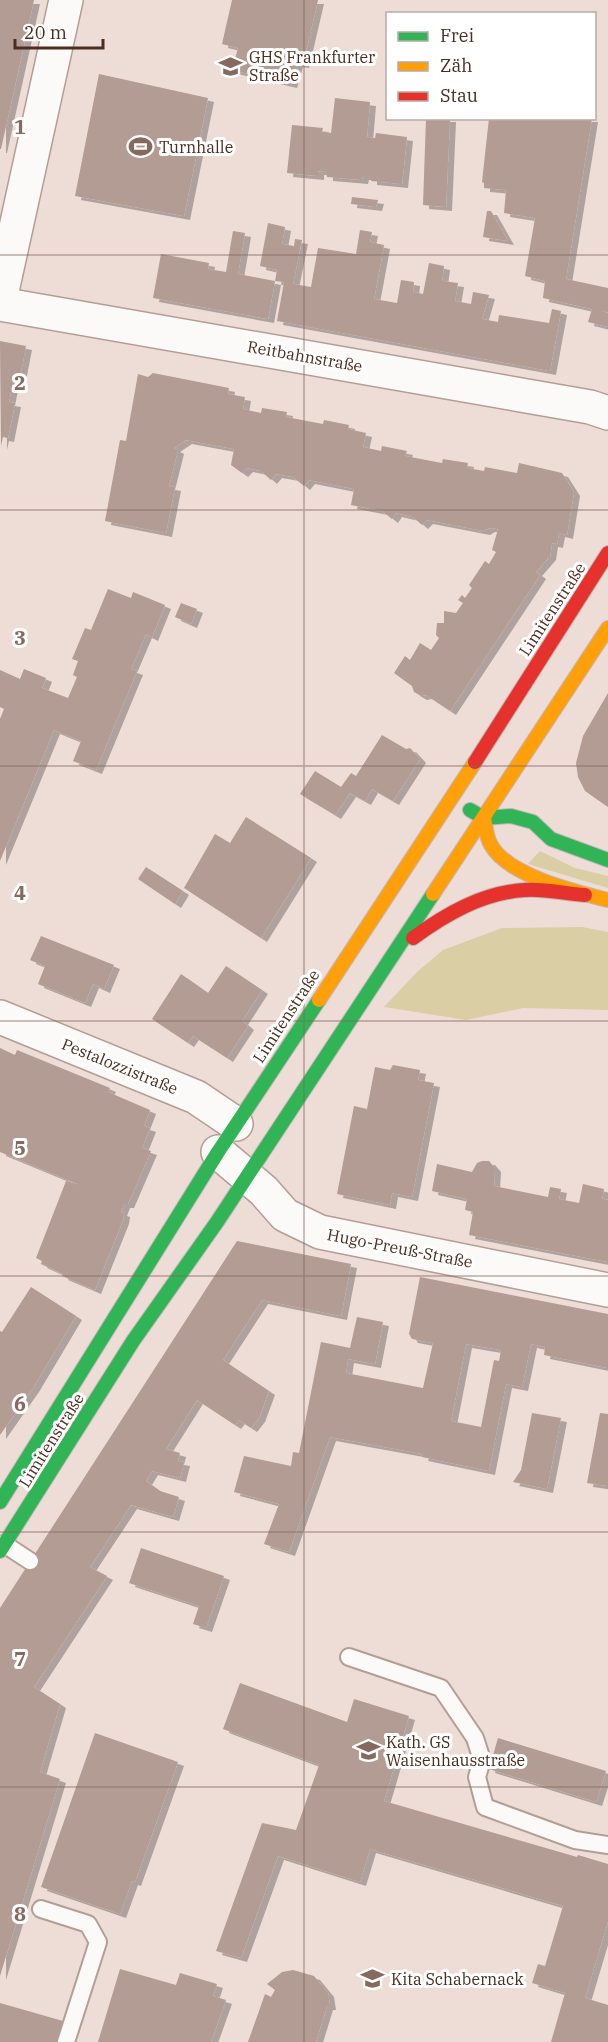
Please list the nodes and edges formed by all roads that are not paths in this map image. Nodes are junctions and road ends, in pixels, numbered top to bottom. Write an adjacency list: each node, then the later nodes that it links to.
1 (66, 0): 2 (street)
2 (0, 302): 3 (street, Reitbahnstraße)
3 (608, 413)
4 (608, 553): 6 (main road, Limitenstraße)
5 (608, 628): 7 (main road, Limitenstraße)
6 (450, 799): 7 (main road); 13 (main road, Limitenstraße)
7 (484, 818): 8 (main road); 9 (main road); 11 (main road, Limitenstraße)
8 (608, 860)
9 (585, 895): 10 (main road); 11 (main road)
10 (608, 900)
11 (393, 954): 15 (main road, Limitenstraße)
12 (0, 1017): 13 (street, Pestalozzistraße)
13 (236, 1124): 14 (main road, Limitenstraße)
14 (218, 1152): 15 (street, Hugo-Preuß-Straße); 17 (main road, Limitenstraße)
15 (246, 1178): 16 (street, Hugo-Preuß-Straße); 18 (main road, Limitenstraße)
16 (608, 1290)
17 (0, 1502)
18 (2, 1547): 19 (lane)
19 (30, 1561)
20 (349, 1657): 21 (lane)
21 (608, 1845)
22 (41, 1909): 23 (lane)
23 (66, 2042)

